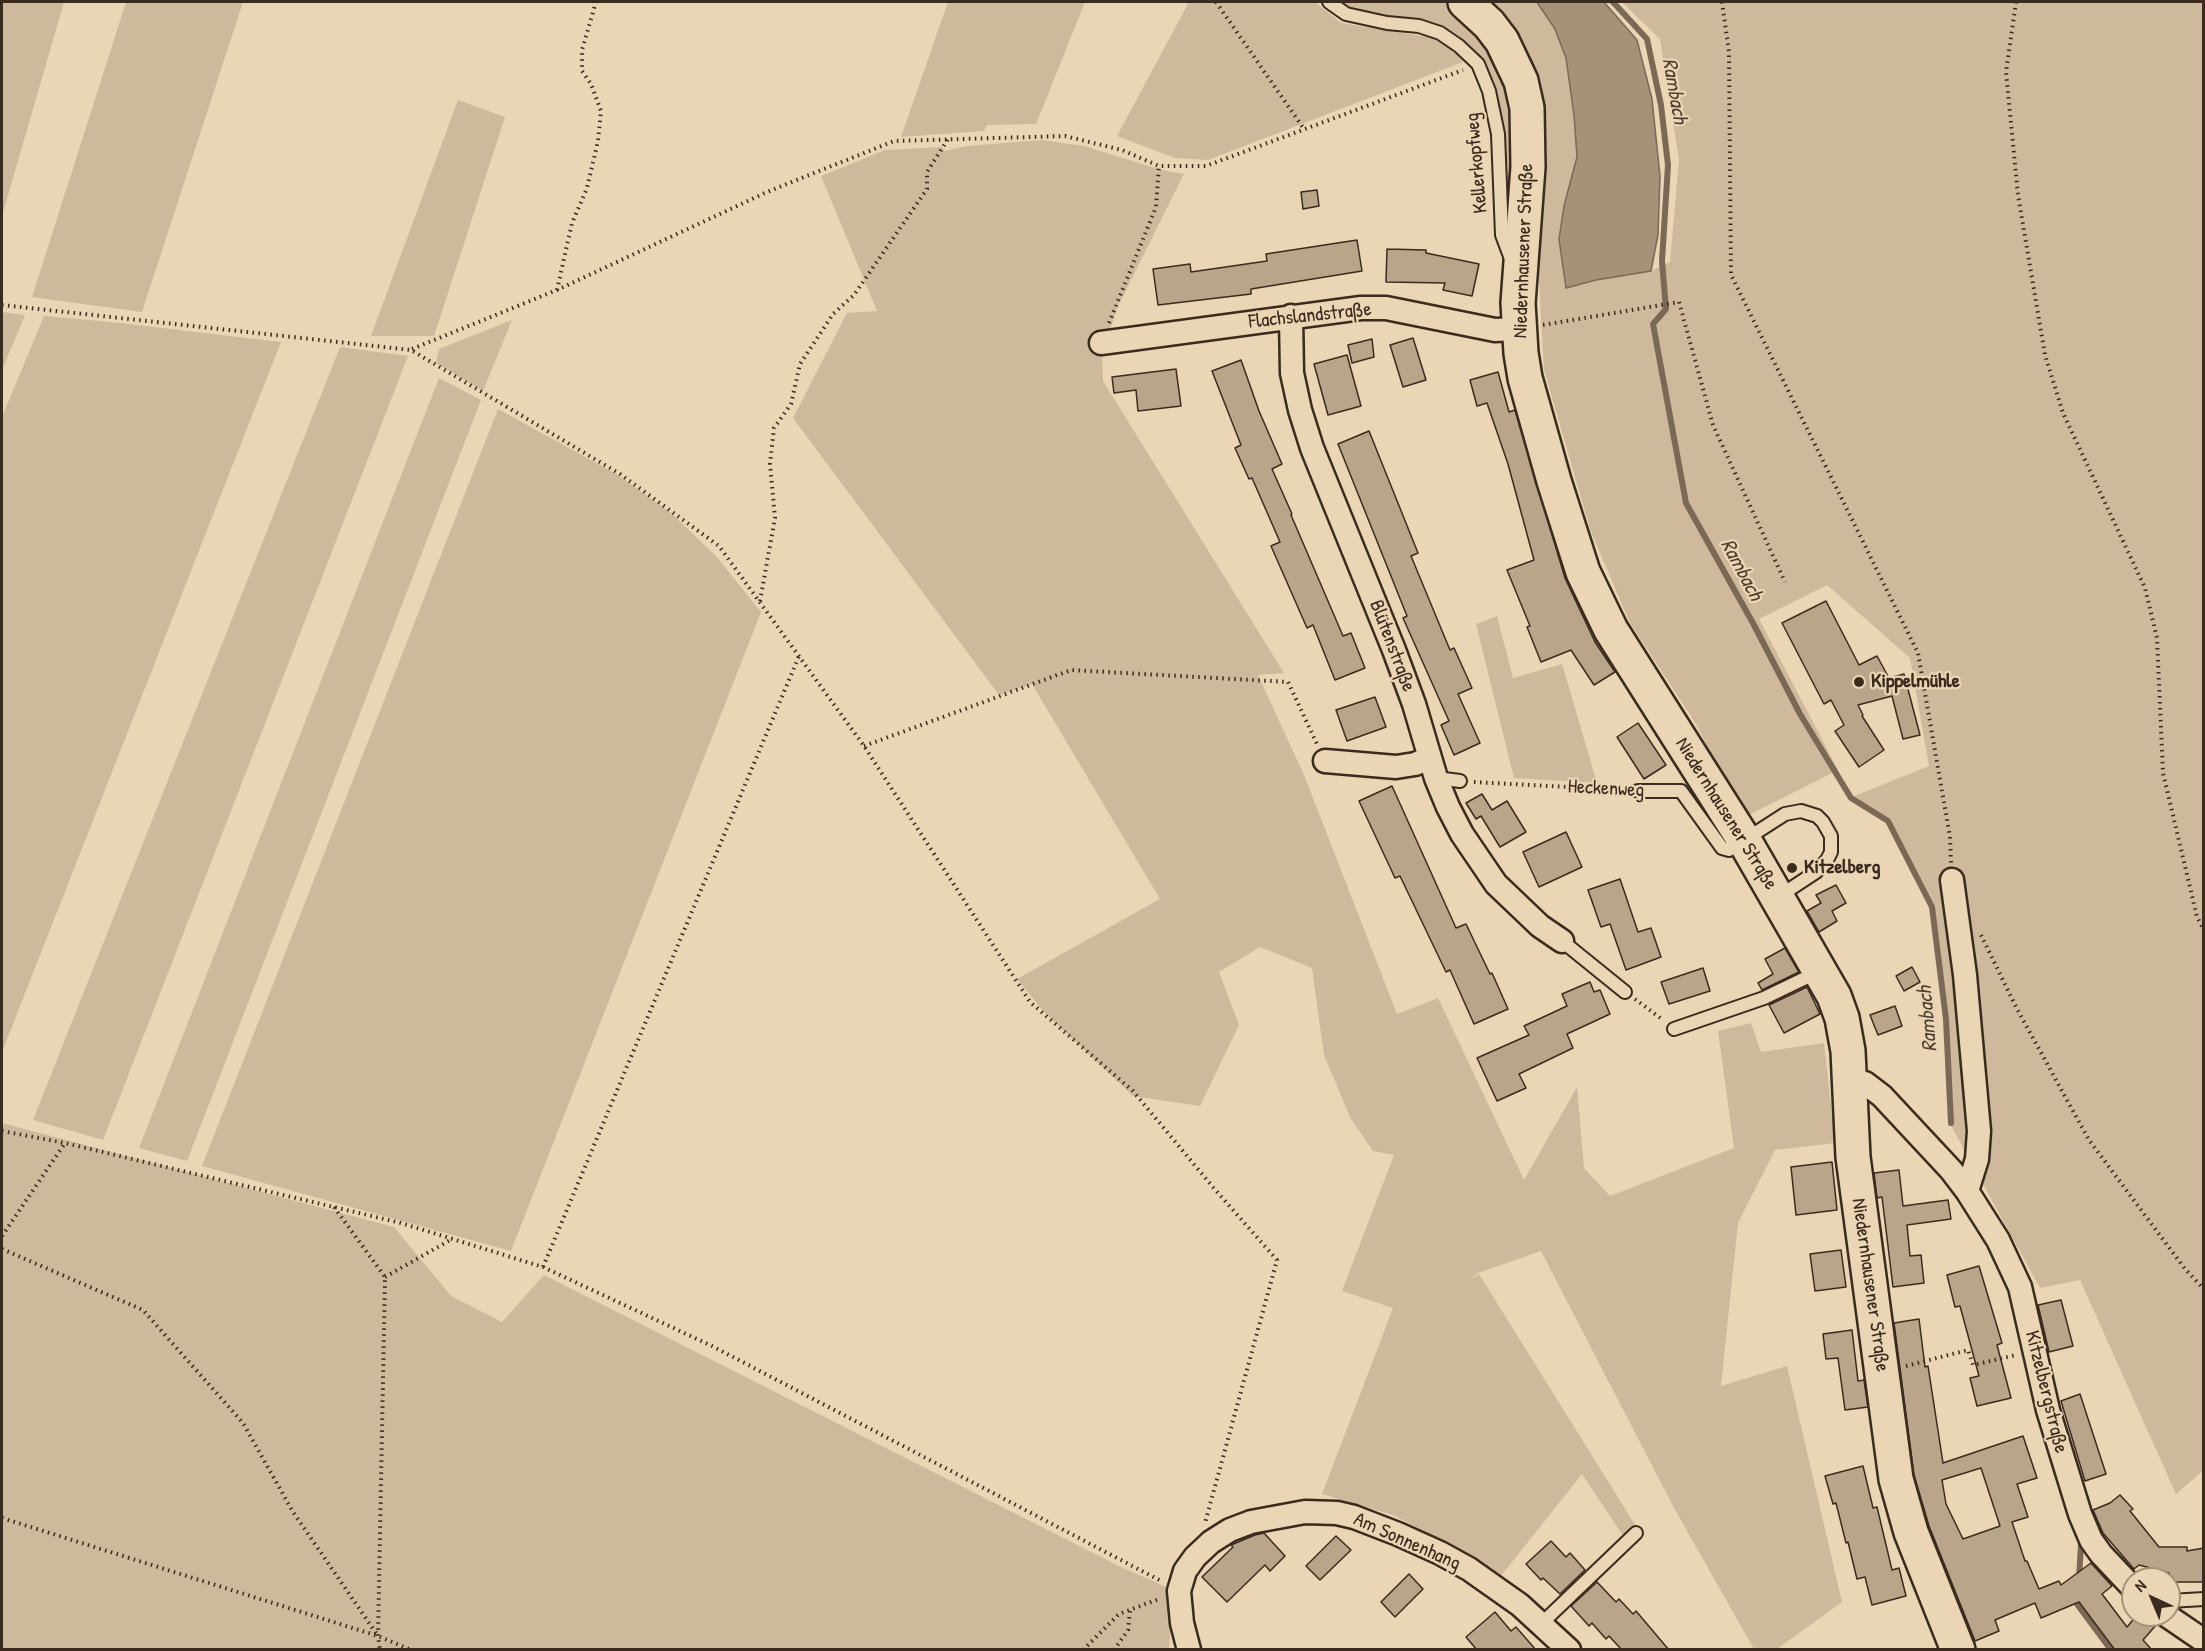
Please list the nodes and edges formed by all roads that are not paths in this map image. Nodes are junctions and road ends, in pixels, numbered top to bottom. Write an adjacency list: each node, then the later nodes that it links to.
1 (1329, 2): 3 (lane, Kellerkopfweg)
2 (1465, 2): 3 (main road, Niedernhausener Straße)
3 (1520, 280): 5 (main road, Niedernhausener Straße)
4 (1291, 316): 5 (street, Flachslandstraße); 6 (street, Flachslandstraße); 8 (street, Blütenstraße)
5 (1518, 329): 11 (main road, Niedernhausener Straße)
6 (1101, 343)
7 (1325, 761): 8 (street)
8 (1433, 768): 9 (lane); 14 (street, Blütenstraße)
9 (1460, 781)
10 (1638, 791): 11 (lane, Heckenweg)
11 (1744, 840): 13 (main road, Niedernhausener Straße); 13 (lane)
12 (1952, 880): 19 (street)
13 (1777, 898): 15 (main road, Niedernhausener Straße)
14 (1562, 940): 16 (lane)
15 (1820, 971): 17 (lane); 18 (main road, Niedernhausener Straße)
16 (1625, 992)
17 (1674, 1029)
18 (1849, 1080): 19 (street, Kitzelbergstraße); 29 (main road, Niedernhausener Straße)
19 (1967, 1191): 21 (street, Kitzelbergstraße)
20 (1636, 1533): 24 (lane)
21 (2121, 1575)
22 (2204, 1599): 23 (lane)
23 (2181, 1600)
24 (1541, 1624): 27 (street, Am Sonnenhang); 28 (street, Am Sonnenhang)
25 (2181, 1625): 26 (street)
26 (2202, 1639)
27 (1189, 1650)
28 (1569, 1650)
29 (1958, 1650)

